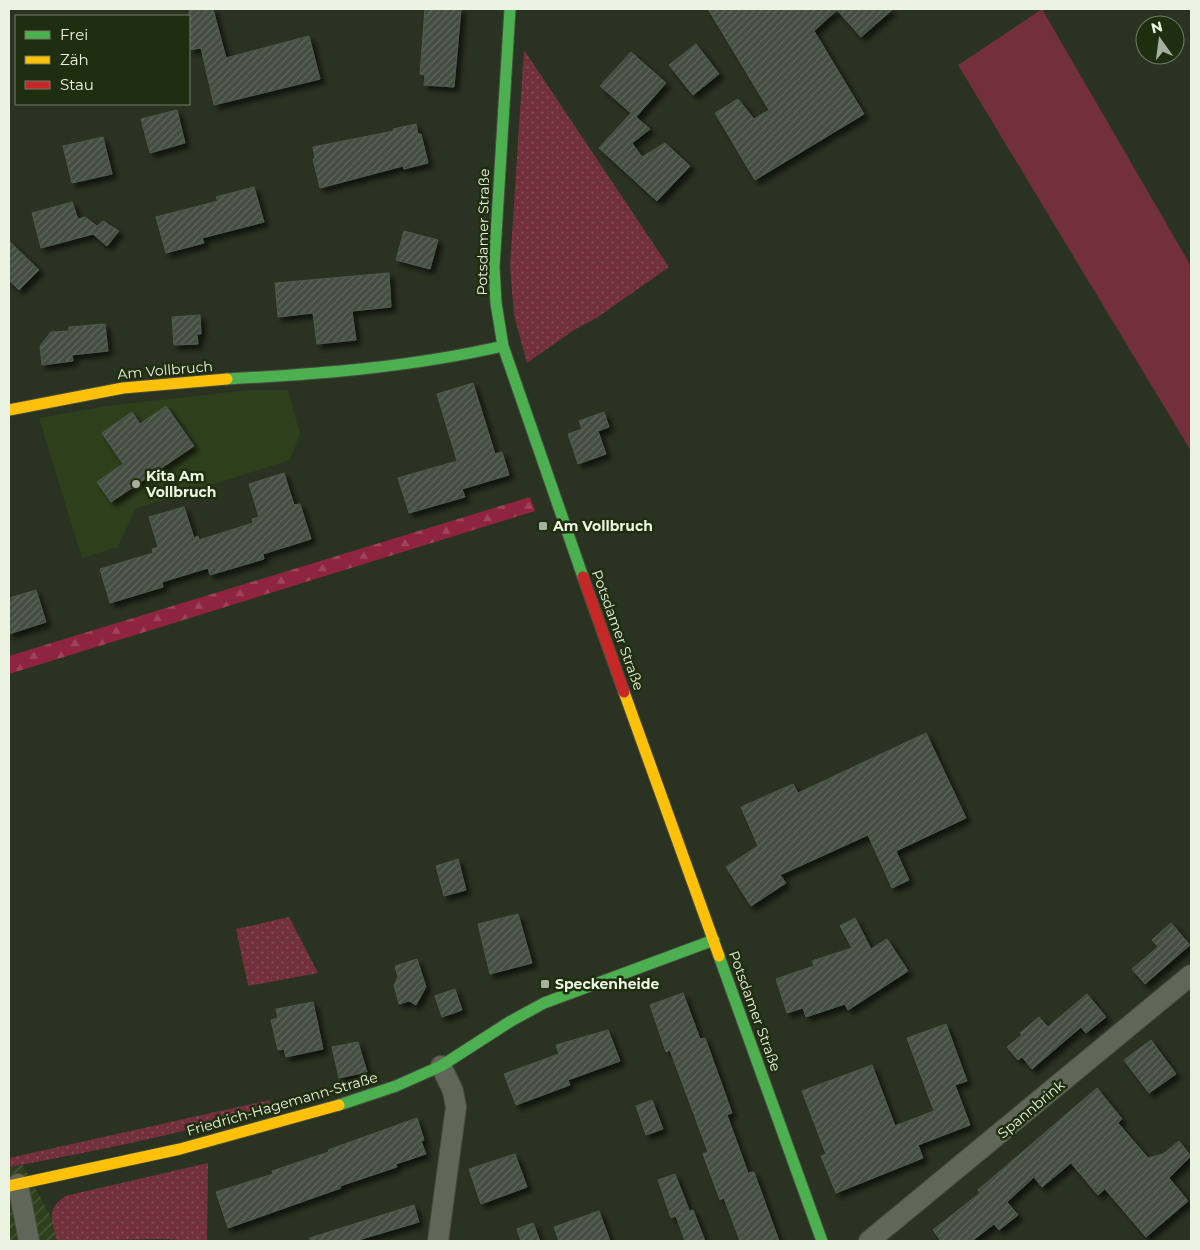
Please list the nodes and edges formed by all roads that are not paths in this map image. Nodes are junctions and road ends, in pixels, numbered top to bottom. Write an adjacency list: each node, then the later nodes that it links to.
1 (510, 9): 2 (street, Potsdamer Straße)
2 (503, 346): 3 (street, Am Vollbruch); 4 (street, Potsdamer Straße)
3 (9, 410)
4 (714, 940): 6 (street, Friedrich-Hagemann-Straße); 10 (street, Potsdamer Straße)
5 (1191, 975): 11 (street, Spannbrink)
6 (441, 1066): 7 (street, Friedrich-Hagemann-Straße); 9 (street)
7 (13, 1185): 8 (street)
8 (29, 1241)
9 (438, 1241)
10 (822, 1241)
11 (869, 1241)

